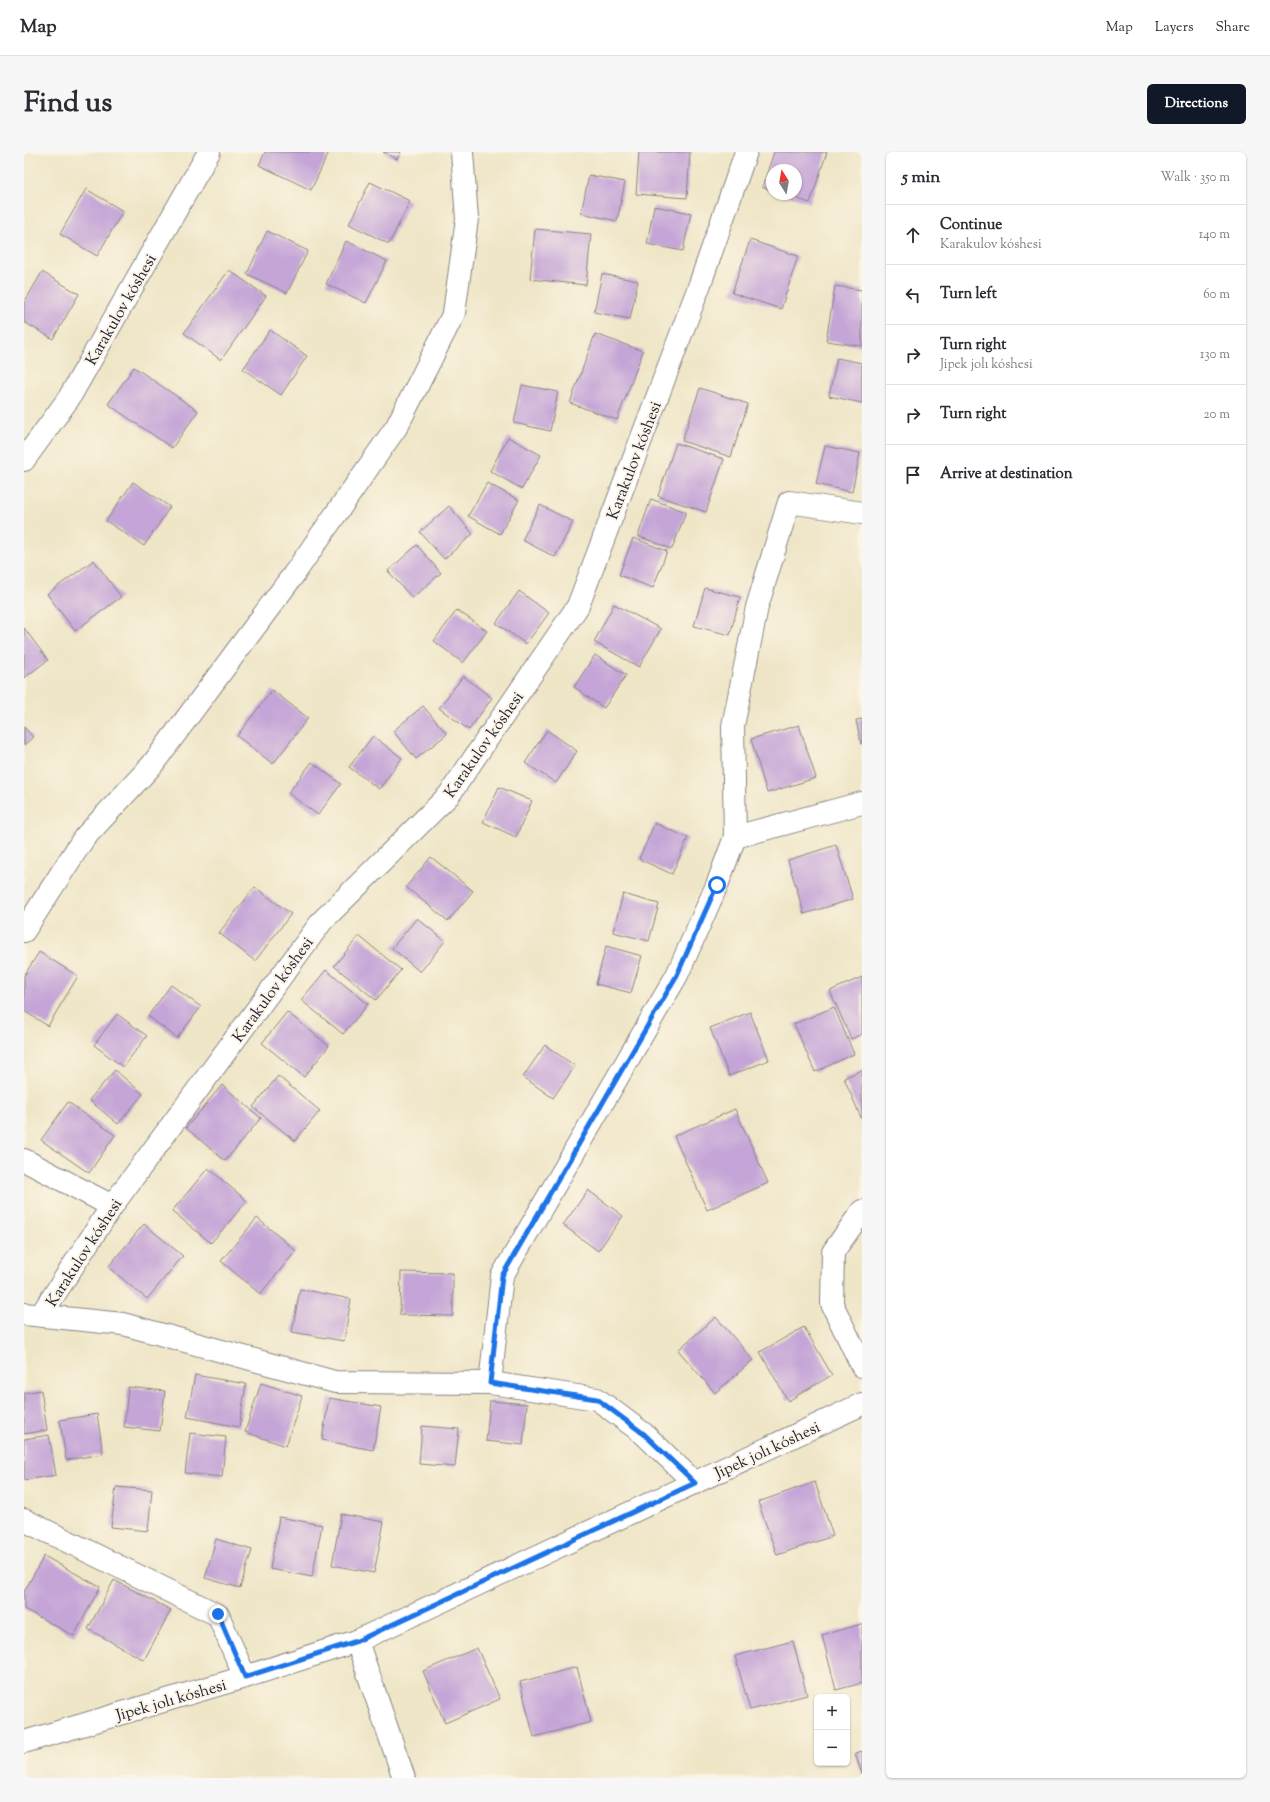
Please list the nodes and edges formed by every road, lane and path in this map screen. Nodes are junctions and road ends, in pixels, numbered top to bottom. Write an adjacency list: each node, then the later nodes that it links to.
1 (209, 152): 4 (street, Karakulov kóshesi)
2 (462, 152): 8 (street)
3 (746, 152): 10 (street, Karakulov kóshesi)
4 (24, 460)
5 (862, 513): 7 (street)
6 (862, 803): 7 (street)
7 (735, 837): 14 (street)
8 (24, 931)
9 (24, 1160): 10 (street)
10 (112, 1206): 12 (street, Karakulov kóshesi)
11 (862, 1211): 13 (street)
12 (32, 1315): 14 (street)
13 (862, 1366)
14 (490, 1383): 16 (street)
15 (862, 1404): 16 (street, Jipek jolı kóshesi)
16 (695, 1483): 18 (street, Jipek jolı kóshesi)
17 (24, 1520): 19 (street)
18 (357, 1641): 19 (street, Jipek jolı kóshesi); 21 (street)
19 (245, 1677): 20 (street, Jipek jolı kóshesi)
20 (24, 1742)
21 (404, 1778)

